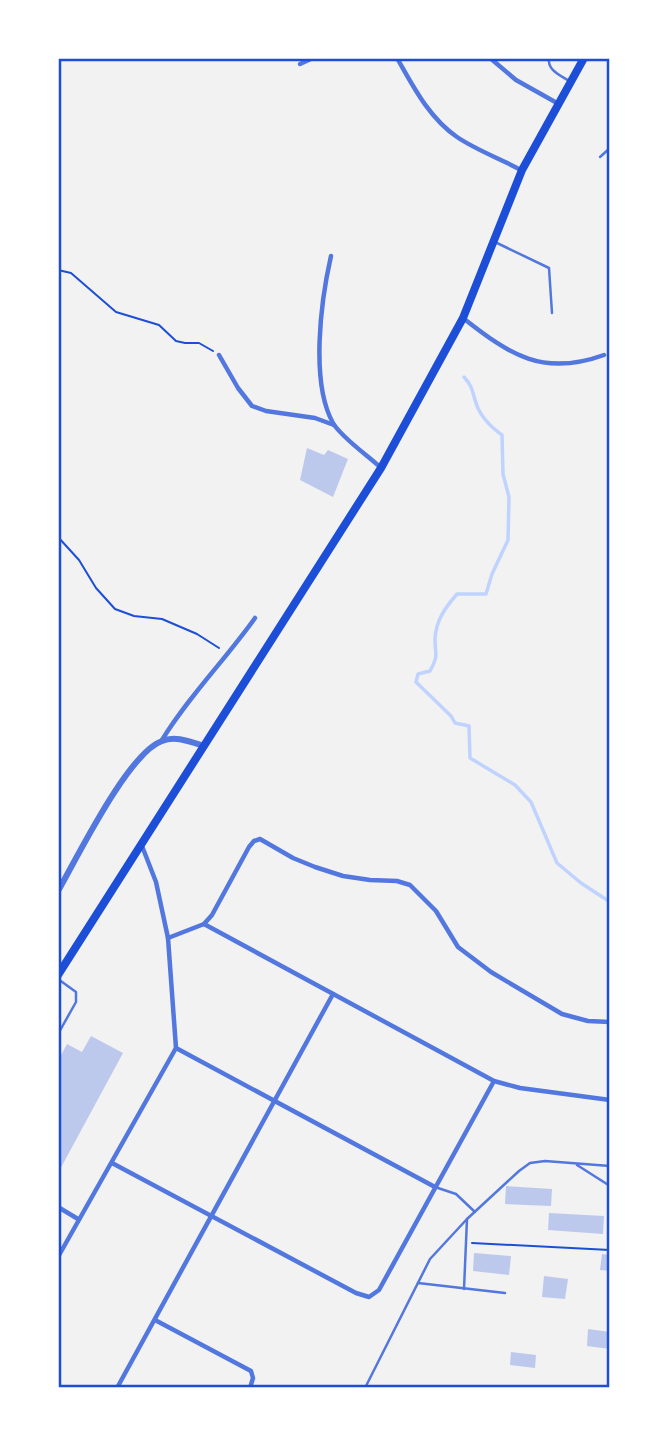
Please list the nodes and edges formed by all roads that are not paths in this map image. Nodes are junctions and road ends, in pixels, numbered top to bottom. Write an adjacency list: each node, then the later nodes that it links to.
1 (313, 58): 6 (street)
2 (397, 58): 11 (street)
3 (490, 58): 8 (street)
4 (549, 58): 7 (lane)
5 (584, 58): 7 (main road)
6 (300, 64)
7 (569, 81): 8 (main road)
8 (557, 103): 11 (main road)
9 (610, 148): 10 (lane)
10 (600, 156)
11 (522, 170): 12 (main road)
12 (494, 242): 14 (lane); 15 (main road)
13 (331, 256): 18 (street)
14 (552, 313)
15 (463, 318): 17 (street); 19 (main road)
16 (219, 355): 18 (street)
17 (604, 355)
18 (334, 425): 19 (street)
19 (381, 468): 22 (main road)
20 (255, 618): 21 (street)
21 (162, 740): 22 (street); 24 (street)
22 (204, 746): 23 (main road)
23 (141, 842): 26 (street); 27 (main road)
24 (58, 891)
25 (204, 924): 26 (street); 28 (street); 29 (street)
26 (168, 938): 31 (street)
27 (58, 977): 30 (lane)
28 (333, 994): 32 (street); 34 (street)
29 (610, 1022)
30 (58, 1034)
31 (176, 1048): 34 (street); 35 (street)
32 (494, 1081): 33 (street); 39 (street)
33 (610, 1100)
34 (274, 1101): 39 (street); 42 (street)
35 (112, 1163): 42 (street); 43 (street)
36 (575, 1164): 37 (lane); 38 (lane); 41 (lane)
37 (610, 1166)
38 (610, 1186)
39 (435, 1187): 41 (lane); 42 (street)
40 (58, 1207): 43 (street)
41 (475, 1212): 44 (lane)
42 (211, 1215): 49 (street)
43 (78, 1219): 45 (street)
44 (467, 1219): 46 (lane); 47 (lane)
45 (58, 1257)
46 (418, 1283): 47 (lane); 52 (lane)
47 (464, 1289): 48 (lane)
48 (505, 1293)
49 (155, 1320): 50 (street); 51 (street)
50 (117, 1388)
51 (250, 1388)
52 (365, 1388)

